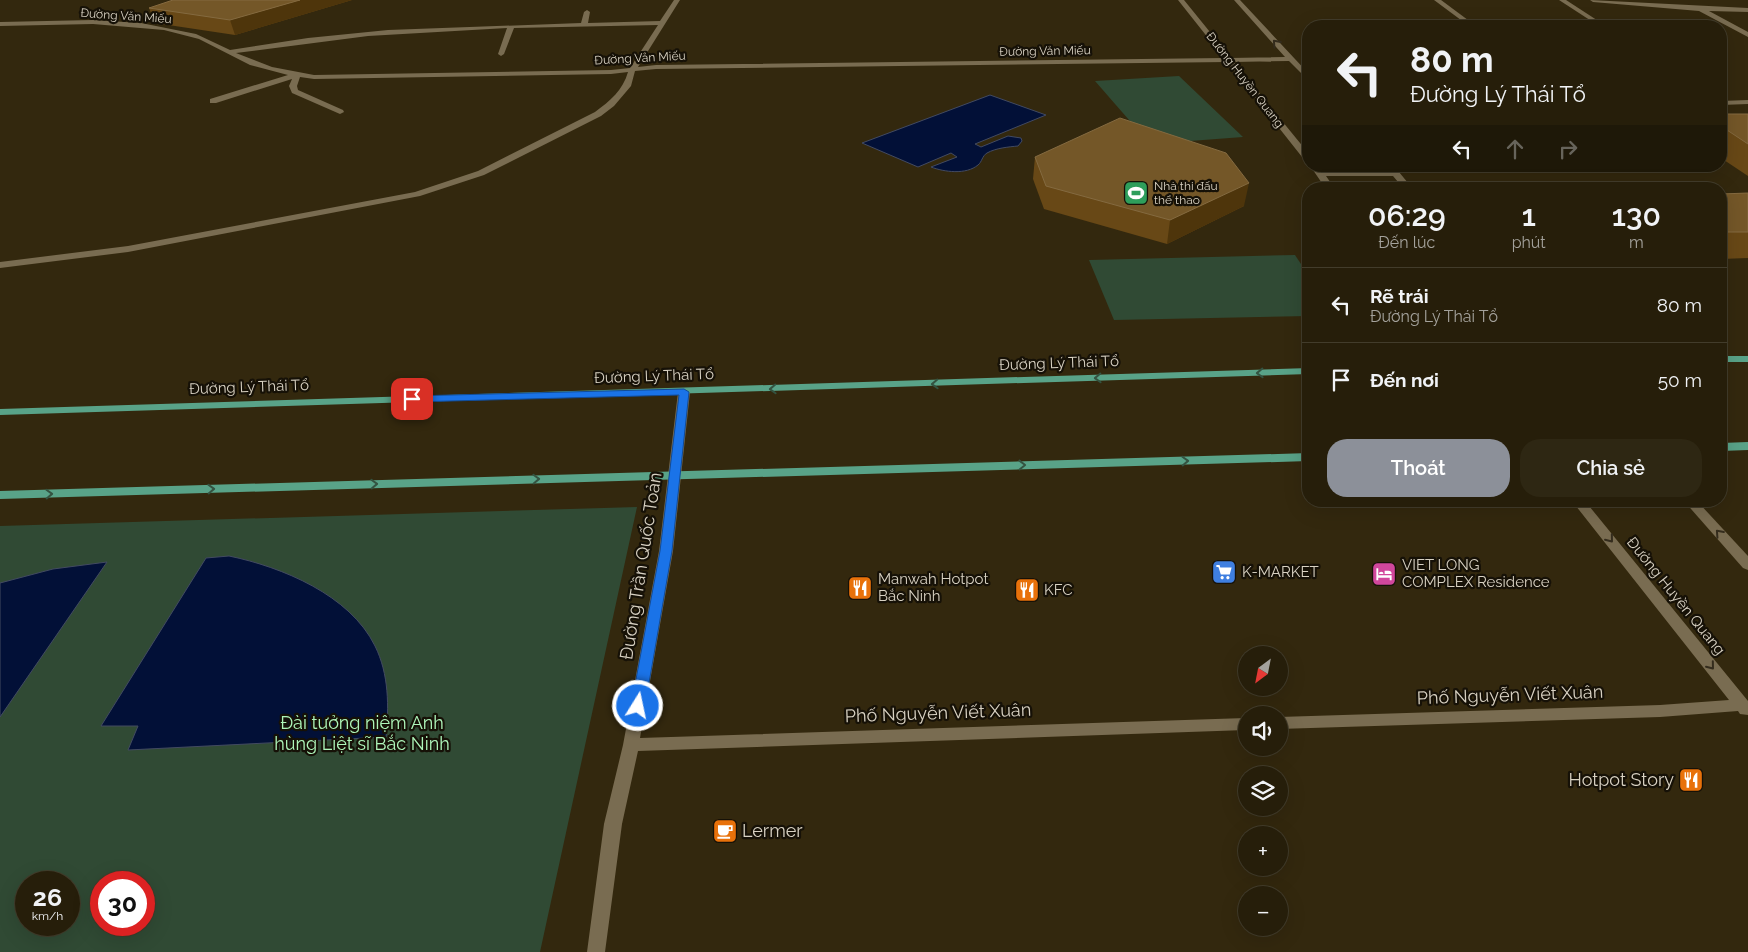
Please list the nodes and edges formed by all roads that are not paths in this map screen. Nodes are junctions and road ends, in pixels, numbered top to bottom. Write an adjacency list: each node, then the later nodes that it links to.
1 (678, 0): 14 (street)
2 (1182, 0): 24 (street, Đường Huyền Quang)
3 (1237, 0): 23 (street, one-way to 3)
4 (1437, 0): 11 (street)
5 (1562, 0): 12 (street)
6 (1593, 0): 7 (street)
7 (1700, 9): 8 (street); 13 (street)
8 (1748, 10)
9 (587, 12): 18 (street)
10 (153, 19): 17 (street)
11 (1465, 20)
12 (1594, 20)
13 (1720, 20)
14 (661, 23): 18 (street); 25 (street)
15 (0, 24): 17 (street, Đường Văn Miếu)
16 (1727, 24): 20 (street)
17 (134, 25): 21 (street, Đường Văn Miếu)
18 (584, 26): 19 (street)
19 (511, 27): 21 (street); 22 (street)
20 (1748, 35)
21 (229, 52): 27 (street, Đường Văn Miếu)
22 (501, 54)
23 (1290, 59): 24 (street, Đường Văn Miếu); 26 (street)
24 (1230, 60): 25 (street, Đường Văn Miếu); 32 (street, Đường Huyền Quang)
25 (632, 70): 27 (street, Đường Văn Miếu); 38 (street)
26 (1302, 72)
27 (297, 75): 28 (street); 31 (street)
28 (213, 101)
29 (1727, 102): 30 (street)
30 (1748, 102)
31 (340, 112)
32 (1302, 151)
33 (1356, 172): 35 (street)
34 (1394, 172): 37 (street)
35 (1320, 174): 36 (street)
36 (1326, 182)
37 (1402, 182)
38 (0, 265)
39 (1727, 359): 40 (main road)
40 (1748, 359)
41 (1302, 371): 42 (main road, Đường Lý Thái Tổ, one-way to 42)
42 (684, 392): 43 (main road, Đường Lý Thái Tổ); 47 (street, Đường Trần Quốc Toản)
43 (0, 412)
44 (1748, 446): 45 (main road)
45 (1727, 447)
46 (1302, 457): 47 (main road, one-way to 46)
47 (674, 475): 48 (main road, one-way to 47); 55 (street, Đường Trần Quốc Toản)
48 (0, 495)
49 (1583, 507): 52 (street, Đường Huyền Quang, one-way to 52)
50 (1695, 507): 51 (street, one-way to 50)
51 (1748, 565)
52 (1745, 708): 53 (street, Phố Nguyễn Viết Xuân)
53 (1288, 723)
54 (1238, 724): 55 (street, Phố Nguyễn Viết Xuân)
55 (631, 744): 56 (street, Đường Trần Quốc Toản)
56 (596, 952)

